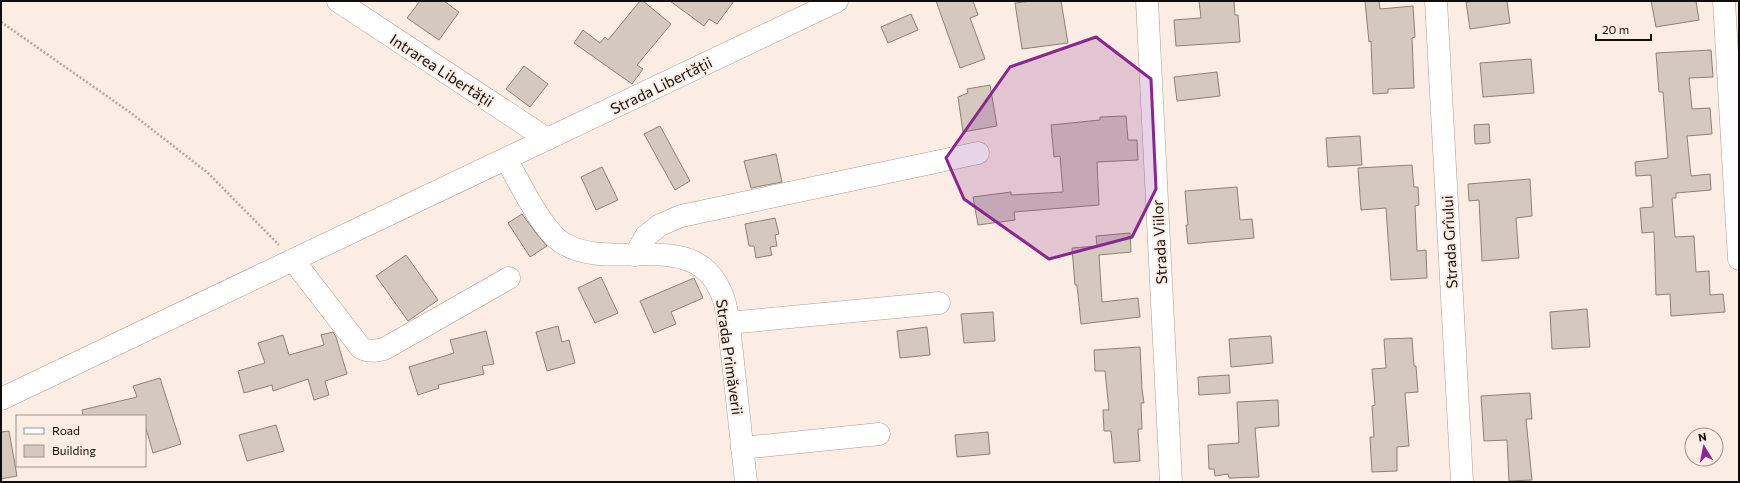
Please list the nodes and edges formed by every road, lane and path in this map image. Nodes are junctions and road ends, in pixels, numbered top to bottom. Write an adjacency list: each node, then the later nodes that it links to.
1 (338, 1): 7 (street, Intrarea Libertății)
2 (837, 1): 7 (street, Strada Libertății)
3 (1147, 1): 20 (street, Strada Viilor)
4 (1436, 1): 21 (street, Strada Grîului)
5 (1724, 1): 11 (street)
6 (1, 22): 12 (path)
7 (547, 139): 9 (street, Strada Libertății)
8 (978, 153): 10 (street)
9 (506, 159): 10 (street, Strada Primăverii); 12 (street, Strada Libertății)
10 (635, 255): 15 (street, Strada Primăverii)
11 (1739, 259)
12 (293, 260): 13 (street); 16 (street, Strada Libertății)
13 (509, 278)
14 (939, 303): 15 (street)
15 (728, 323): 18 (street, Strada Primăverii)
16 (1, 399)
17 (879, 434): 18 (street)
18 (742, 448): 19 (street, Strada Primăverii)
19 (746, 482)
20 (1172, 482)
21 (1462, 482)

